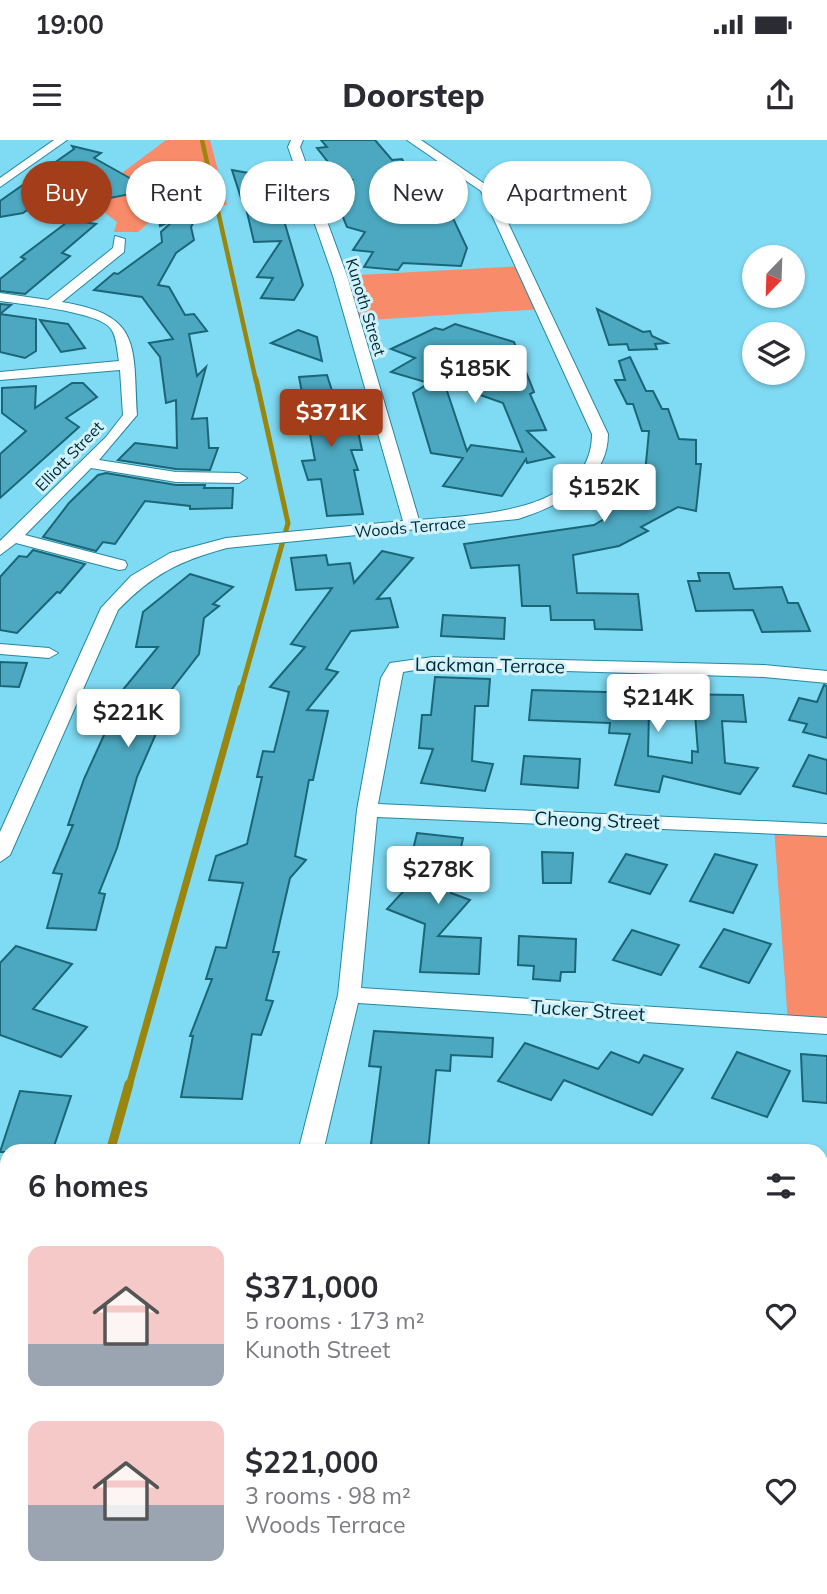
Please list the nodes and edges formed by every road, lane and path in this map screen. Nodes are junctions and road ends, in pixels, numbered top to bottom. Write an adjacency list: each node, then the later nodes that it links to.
1 (61, 140): 4 (street)
2 (298, 140): 12 (street, Kunoth Street)
3 (413, 140): 12 (street, Woods Terrace)
4 (0, 183)
5 (120, 239): 7 (street)
6 (0, 297): 7 (street, Elliott Street)
7 (52, 304): 8 (street, Elliott Street)
8 (127, 365): 9 (street); 10 (street, Elliott Street)
9 (0, 376)
10 (88, 463): 11 (street); 13 (street, Elliott Street)
11 (239, 478)
12 (413, 527): 21 (street, Woods Terrace)
13 (13, 537): 14 (street, Elliott Street); 15 (street)
14 (0, 550)
15 (119, 565)
16 (0, 649): 17 (street)
17 (49, 653)
18 (827, 677): 19 (street, Lackman Terrace)
19 (367, 810): 20 (street, Cheong Street); 22 (street, Lackman Terrace)
20 (827, 830)
21 (1, 851)
22 (349, 995): 23 (street, Tucker Street); 24 (street, Lackman Terrace)
23 (827, 1026)
24 (312, 1144)

